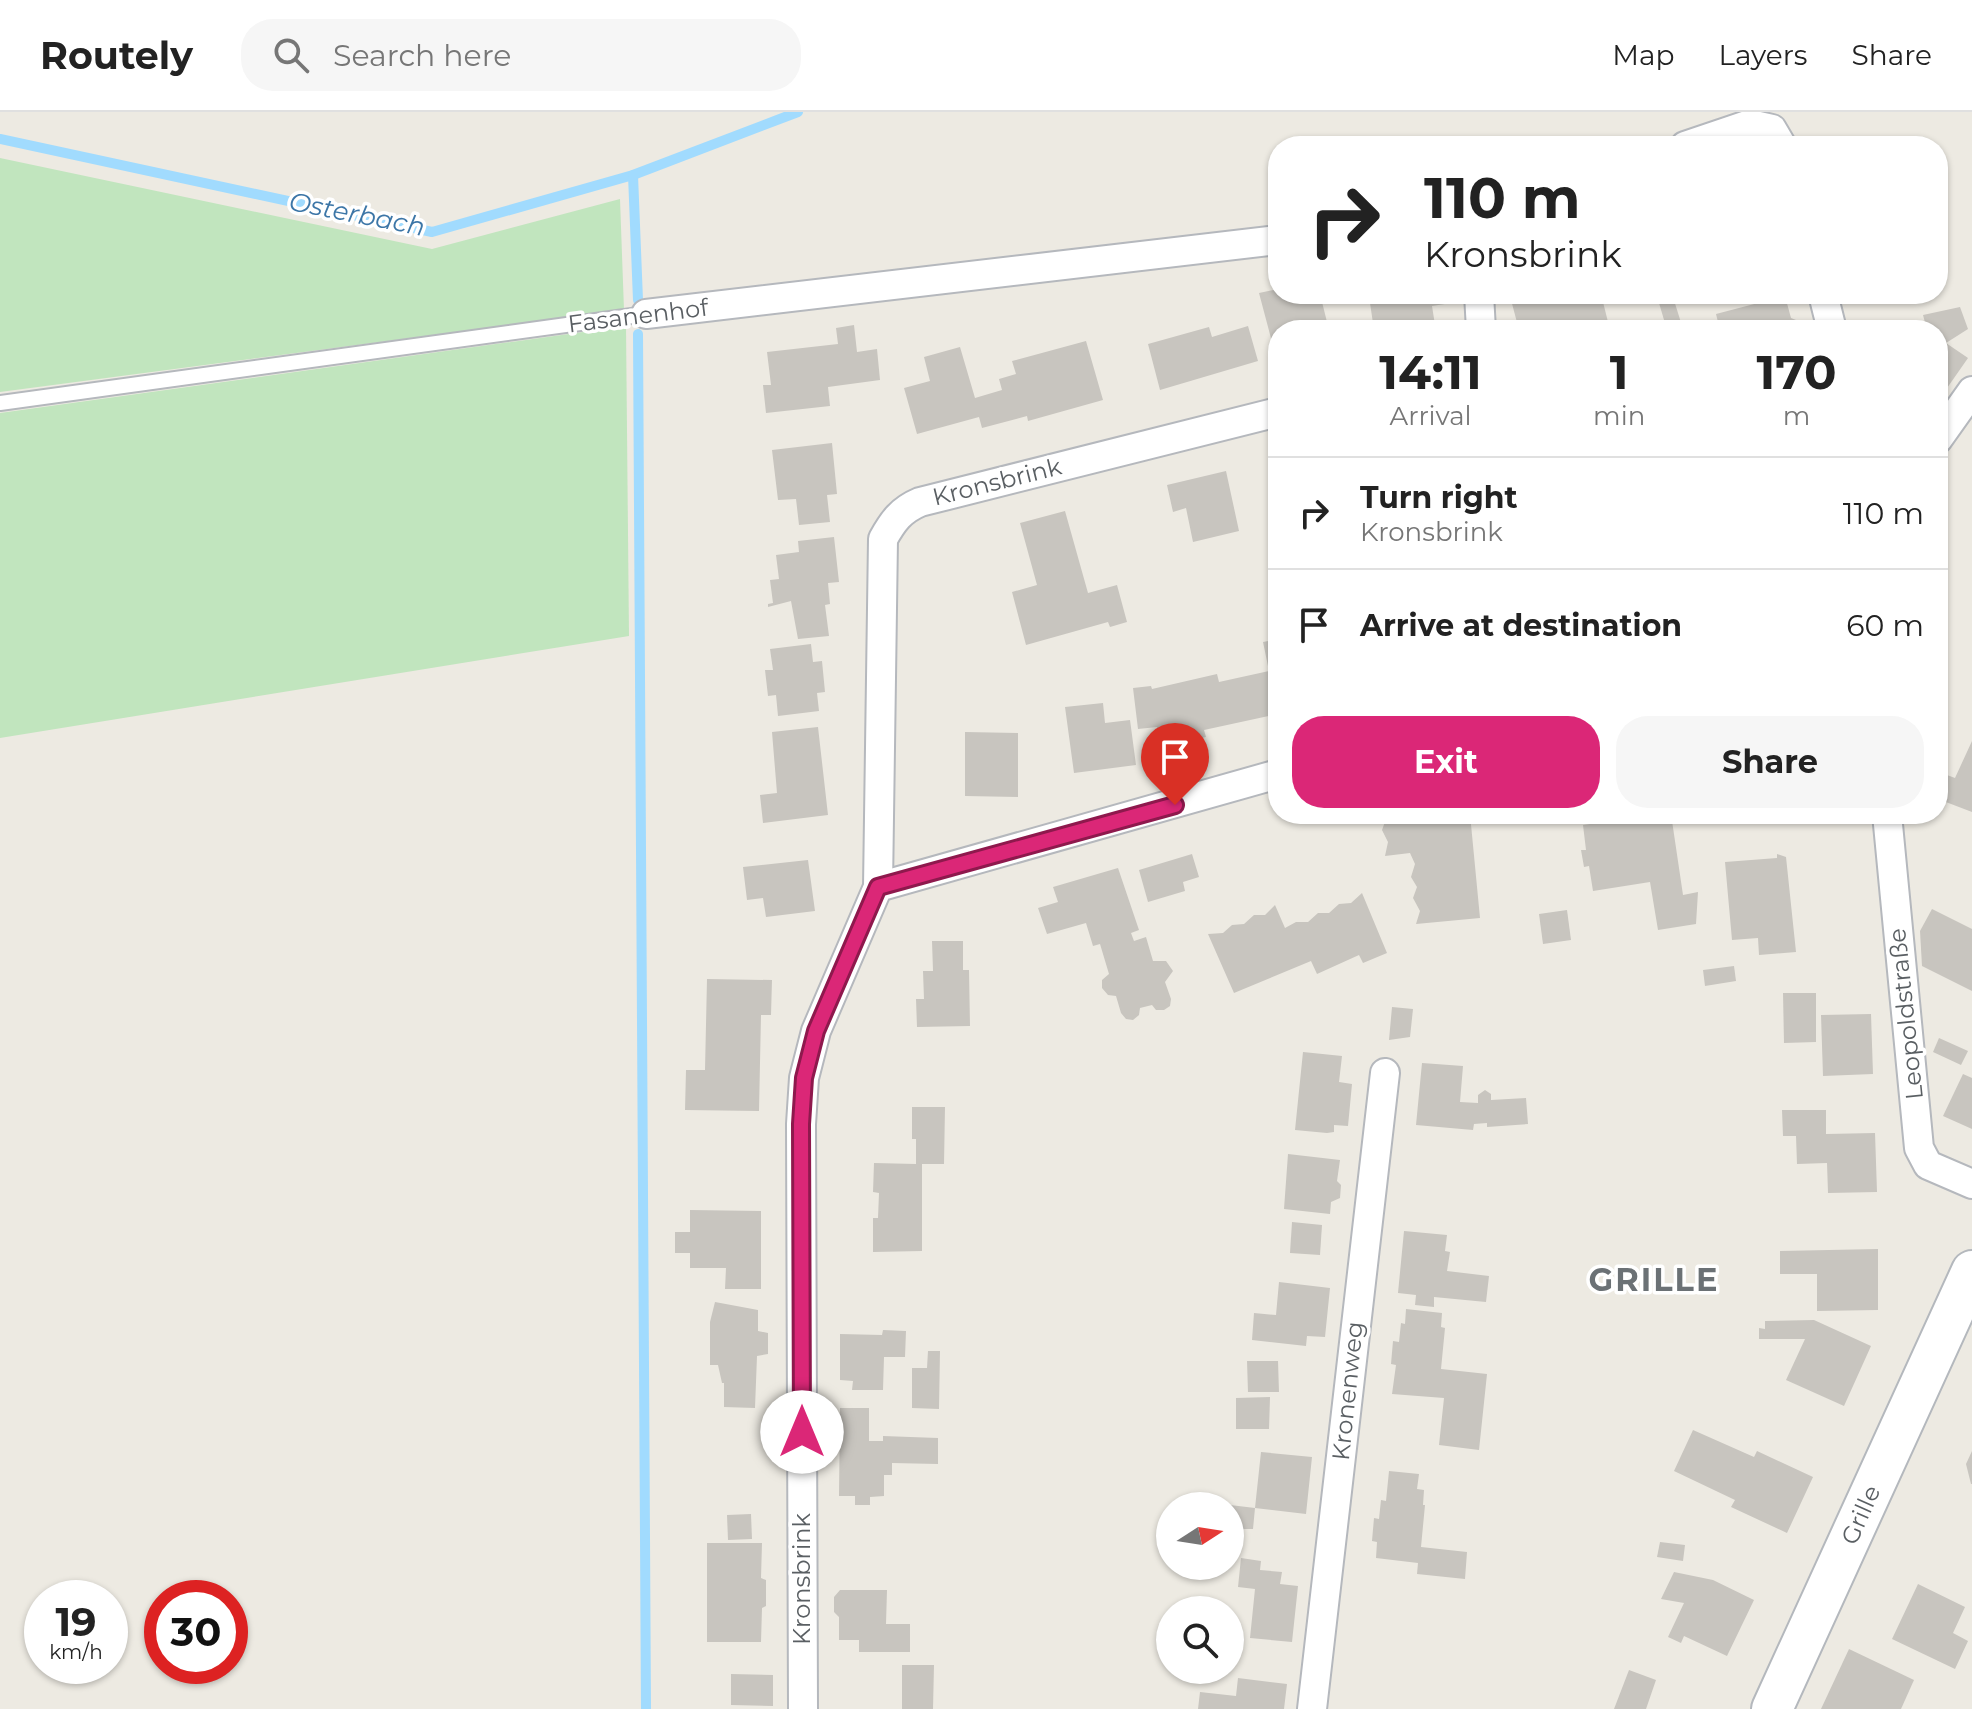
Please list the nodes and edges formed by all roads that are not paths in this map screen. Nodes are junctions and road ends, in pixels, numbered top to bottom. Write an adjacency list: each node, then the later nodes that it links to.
1 (1715, 136): 2 (street)
2 (1776, 136)
3 (1268, 241): 4 (street, Fasanenhof)
4 (646, 314): 6 (lane, Fasanenhof)
5 (1972, 391): 8 (street)
6 (0, 403)
7 (1268, 415): 11 (street, Kronsbrink)
8 (1948, 425)
9 (1268, 777): 11 (street)
10 (1888, 824): 13 (street, Leopoldstraße)
11 (878, 887): 15 (street, Kronsbrink)
12 (1385, 1073): 16 (street, Kronenweg)
13 (1972, 1184)
14 (1972, 1271): 17 (main road, Grille)
15 (803, 1709)
16 (1312, 1709)
17 (1772, 1709)

